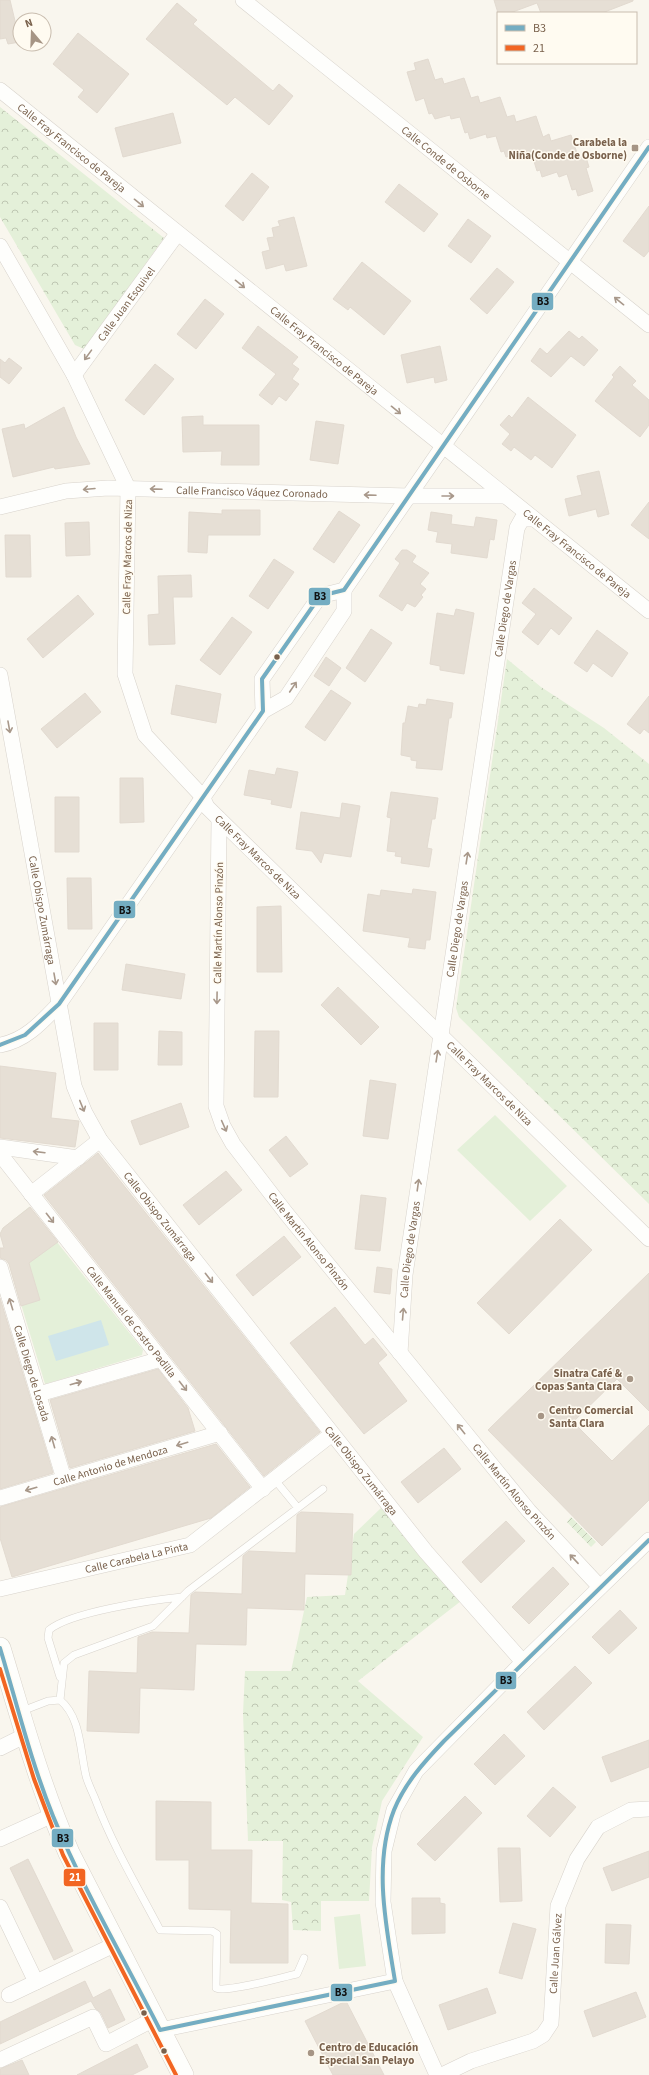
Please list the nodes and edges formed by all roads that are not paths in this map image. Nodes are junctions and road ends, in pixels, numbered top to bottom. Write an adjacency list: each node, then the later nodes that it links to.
1 (243, 0): 6 (street, Calle Conde de Osborne)
2 (0, 90): 4 (street, Calle Fray Francisco de Pareja, one-way to 4)
3 (649, 147): 6 (street)
4 (178, 234): 8 (street, Calle Juan Esquivel, one-way to 8); 9 (street, Calle Fray Francisco de Pareja, one-way to 9)
5 (0, 246): 8 (street, Calle Fray Marcos de Niza)
6 (570, 262): 7 (street, Calle Conde de Osborne, one-way to 6); 9 (street)
7 (649, 326)
8 (74, 375): 10 (street, Calle Fray Marcos de Niza)
9 (443, 447): 11 (street); 12 (street, Calle Fray Francisco de Pareja)
10 (128, 488): 11 (street, Calle Francisco Váquez Coronado, one-way to 10); 13 (street, Calle Francisco Váquez Coronado, one-way to 13); 19 (street, Calle Fray Marcos de Niza)
11 (409, 496): 12 (street, Calle Francisco Váquez Coronado, one-way to 12); 15 (street)
12 (505, 496): 14 (street, Calle Fray Francisco de Pareja)
13 (0, 507)
14 (534, 519): 16 (street, Calle Fray Francisco de Pareja); 22 (street, Calle Diego de Vargas, one-way to 14)
15 (344, 590): 18 (street, one-way to 15); 18 (street)
16 (649, 612)
17 (0, 675): 21 (street, Calle Obispo Zumárraga, one-way to 21)
18 (263, 711): 19 (street)
19 (202, 796): 20 (street, Calle Fray Marcos de Niza); 21 (street)
20 (219, 819): 22 (street, Calle Fray Marcos de Niza); 31 (street, Calle Martín Alonso Pinzón, one-way to 31)
21 (59, 1004): 23 (street); 24 (street, Calle Obispo Zumárraga, one-way to 24)
22 (440, 1036): 29 (street, Calle Fray Marcos de Niza); 31 (street, Calle Diego de Vargas, one-way to 22)
23 (0, 1045)
24 (100, 1140): 27 (street); 35 (street, Calle Obispo Zumárraga, one-way to 35)
25 (0, 1147): 27 (street, one-way to 25)
26 (0, 1154): 28 (street, Calle Manuel de Castro Padilla)
27 (78, 1158): 28 (street)
28 (31, 1194): 32 (street, Calle Manuel de Castro Padilla, one-way to 32)
29 (649, 1239)
30 (0, 1267): 33 (street, Calle Diego de Losada, one-way to 30)
31 (400, 1353): 43 (street, Calle Martín Alonso Pinzón, one-way to 31)
32 (161, 1359): 33 (street, one-way to 32); 34 (street, Calle Manuel de Castro Padilla, one-way to 34)
33 (38, 1394): 36 (street, Calle Diego de Losada, one-way to 33)
34 (220, 1433): 36 (street, Calle Antonio de Mendoza, one-way to 36); 38 (street, Calle Manuel de Castro Padilla)
35 (332, 1434): 37 (street, Calle Carabela La Pinta); 47 (street, Calle Obispo Zumárraga)
36 (64, 1479): 40 (street, Calle Antonio de Mendoza, one-way to 40)
37 (275, 1480): 38 (street, Calle Carabela La Pinta); 41 (lane)
38 (263, 1489): 44 (street, Calle Carabela La Pinta)
39 (323, 1489): 41 (lane)
40 (0, 1498)
41 (298, 1508): 45 (lane)
42 (649, 1540): 43 (street)
43 (600, 1587): 47 (street)
44 (0, 1589)
45 (182, 1596): 48 (lane); 48 (lane)
46 (0, 1648): 50 (street)
47 (523, 1662): 59 (street)
48 (61, 1678): 49 (lane)
49 (60, 1700): 50 (lane); 58 (lane)
50 (20, 1712): 51 (street)
51 (26, 1735): 52 (street); 54 (street)
52 (0, 1748)
53 (649, 1809): 66 (street, Calle Juan Gálvez)
54 (53, 1816): 55 (street); 57 (street)
55 (0, 1840)
56 (0, 1907): 60 (street)
57 (116, 1944): 60 (street); 62 (street)
58 (304, 1958)
59 (395, 1981): 62 (street); 65 (street)
60 (36, 1982): 61 (street)
61 (9, 1995)
62 (157, 2025): 63 (street); 64 (street)
63 (0, 2060)
64 (182, 2075)
65 (437, 2075)
66 (442, 2075)

